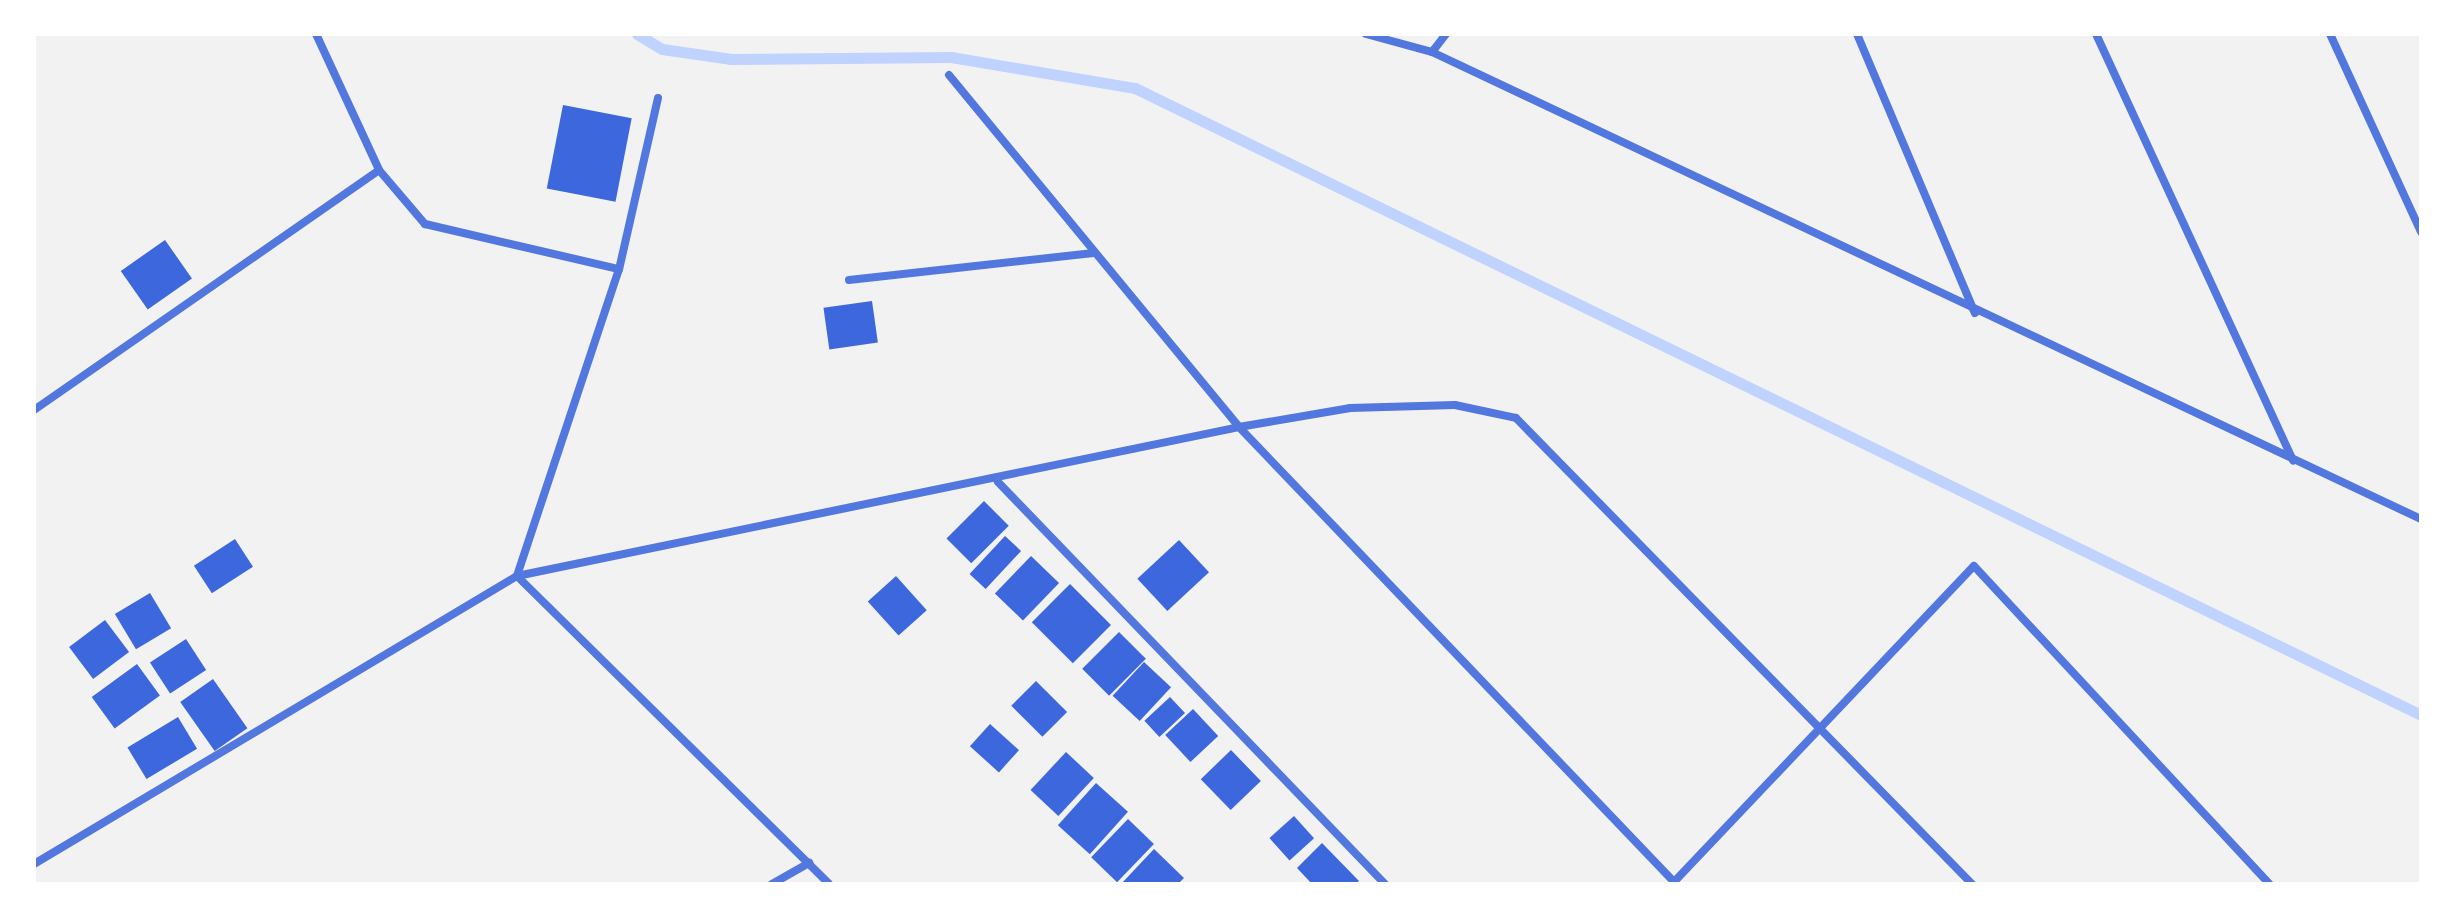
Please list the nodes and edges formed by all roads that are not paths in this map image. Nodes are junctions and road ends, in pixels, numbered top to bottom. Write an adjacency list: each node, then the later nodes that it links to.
1 (316, 34): 10 (street)
2 (1366, 34): 7 (street)
3 (1446, 34): 7 (street)
4 (1857, 34): 15 (street)
5 (2096, 34): 18 (street)
6 (2330, 34): 11 (street)
7 (1432, 52): 15 (street)
8 (949, 75): 12 (street)
9 (658, 98): 13 (street)
10 (379, 170): 13 (street); 16 (street)
11 (2421, 232)
12 (1094, 253): 14 (street); 17 (street)
13 (619, 269): 21 (street)
14 (849, 280)
15 (1976, 314): 18 (street)
16 (34, 410)
17 (1239, 427): 19 (street); 22 (street); 25 (street)
18 (2293, 462): 20 (street)
19 (998, 482): 21 (street); 28 (street)
20 (2421, 519)
21 (517, 576): 23 (street); 24 (street)
22 (1821, 730): 25 (street); 29 (street); 30 (street)
23 (809, 863): 26 (street); 27 (street)
24 (34, 864)
25 (1674, 883)
26 (772, 884)
27 (829, 884)
28 (1385, 884)
29 (1972, 884)
30 (2270, 884)

